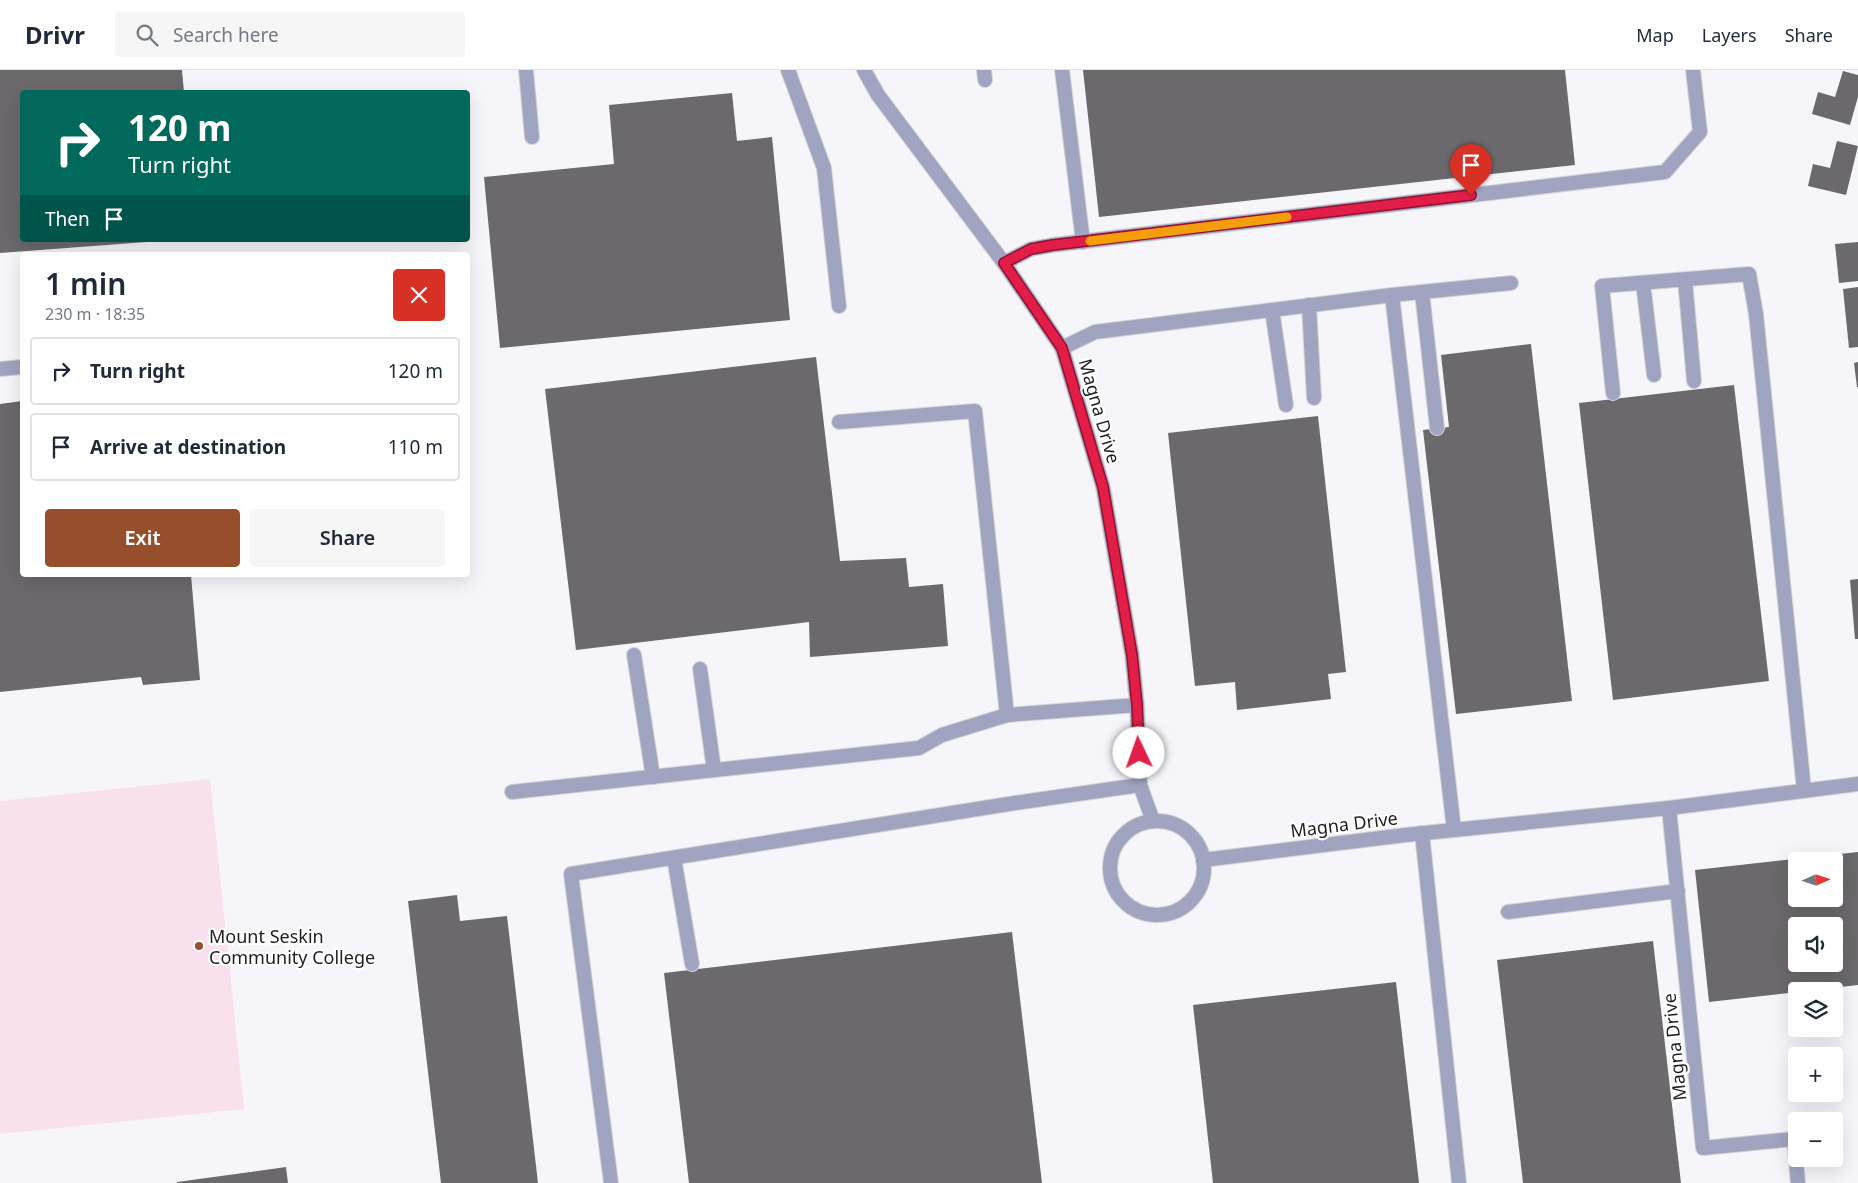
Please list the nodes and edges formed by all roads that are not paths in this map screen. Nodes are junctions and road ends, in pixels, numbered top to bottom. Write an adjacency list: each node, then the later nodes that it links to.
1 (526, 70): 6 (street)
2 (788, 70): 15 (street)
3 (864, 70): 8 (street, Magna Drive)
4 (1062, 70): 7 (street)
5 (1693, 70): 7 (street)
6 (532, 137)
7 (1083, 242): 8 (street)
8 (1004, 263): 17 (street, Magna Drive)
9 (1685, 280): 11 (street); 21 (street); 35 (street)
10 (1511, 283): 12 (street)
11 (1643, 283): 20 (street); 22 (street)
12 (1422, 292): 13 (street); 26 (street)
13 (1392, 295): 14 (street); 39 (street)
14 (1309, 305): 16 (street); 23 (street)
15 (840, 306)
16 (1272, 310): 17 (street); 24 (street)
17 (1062, 348): 29 (street, Magna Drive)
18 (20, 367): 19 (street)
19 (0, 369)
20 (1654, 375)
21 (1694, 381)
22 (1612, 393)
23 (1314, 398)
24 (1286, 405)
25 (839, 422): 30 (street)
26 (1437, 428)
27 (634, 655): 32 (street)
28 (700, 669): 31 (street)
29 (1137, 705): 30 (street); 34 (street, Magna Drive)
30 (1007, 715): 31 (street)
31 (714, 770): 32 (street)
32 (653, 777): 36 (street)
33 (1858, 784): 35 (street, Magna Drive)
34 (1140, 785): 38 (street, Magna Drive); 41 (street)
35 (1804, 790): 37 (street, Magna Drive)
36 (512, 792)
37 (1669, 808): 39 (street, Magna Drive); 43 (street, Magna Drive)
38 (1153, 821): 42 (street); 42 (street)
39 (1454, 830): 40 (street, Magna Drive)
40 (1422, 833): 42 (street, Magna Drive); 47 (street)
41 (674, 858): 45 (street); 46 (street)
42 (1204, 860)
43 (1678, 891): 44 (street); 48 (street, Magna Drive)
44 (1508, 912)
45 (692, 964)
46 (611, 1183)
47 (1459, 1183)
48 (1798, 1183)

